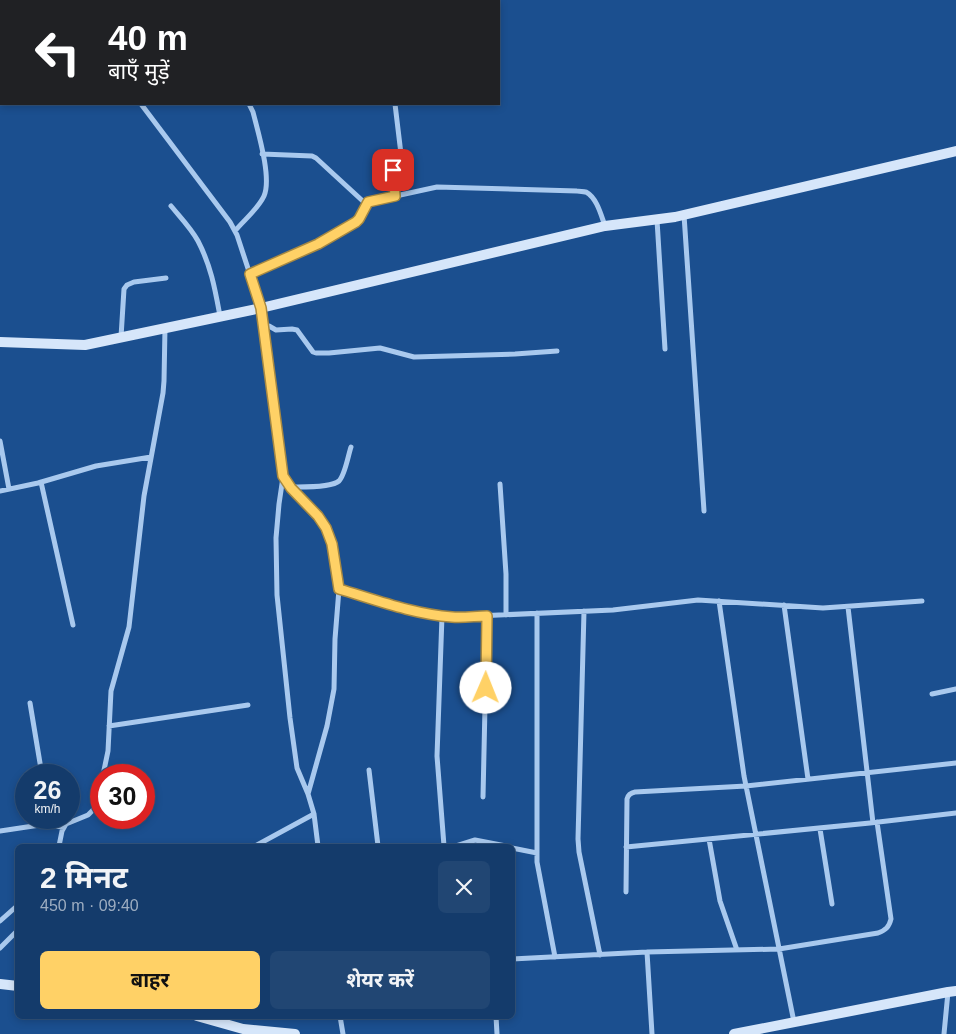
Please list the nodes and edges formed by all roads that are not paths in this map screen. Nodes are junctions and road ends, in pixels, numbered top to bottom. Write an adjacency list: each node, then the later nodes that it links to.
1 (142, 105): 12 (street)
2 (250, 105): 5 (street)
3 (395, 105): 6 (street)
4 (956, 151): 9 (main road)
5 (262, 154): 7 (street); 12 (street)
6 (395, 196): 7 (street); 11 (street)
7 (366, 204): 13 (street)
8 (171, 206): 16 (street)
9 (684, 215): 10 (main road); 32 (street)
10 (656, 219): 11 (main road); 21 (street)
11 (605, 226): 15 (main road)
12 (235, 231): 13 (street)
13 (250, 274): 15 (street)
14 (166, 278): 19 (street)
15 (261, 308): 16 (main road); 17 (street)
16 (220, 317): 18 (main road)
17 (263, 326): 22 (street); 26 (street)
18 (164, 328): 19 (main road); 25 (street)
19 (121, 338): 20 (main road)
20 (0, 342)
21 (665, 349)
22 (557, 350)
23 (0, 441): 30 (street)
24 (351, 447): 29 (street)
25 (151, 457): 27 (street); 48 (street)
26 (283, 476): 29 (street); 56 (street)
27 (41, 482): 30 (street); 43 (street)
28 (500, 484): 40 (street)
29 (291, 488): 33 (street)
30 (9, 489): 31 (street)
31 (0, 491)
32 (704, 511)
33 (339, 589): 41 (street); 56 (street)
34 (922, 600): 37 (street)
35 (719, 601): 36 (street); 38 (street); 55 (street)
36 (784, 605): 37 (street); 54 (street)
37 (848, 607): 53 (street)
38 (584, 611): 39 (street); 86 (street)
39 (537, 613): 40 (street); 76 (street)
40 (506, 615): 42 (street)
41 (442, 616): 42 (street); 71 (street)
42 (487, 616): 57 (street)
43 (73, 624)
44 (956, 690): 45 (street)
45 (932, 694)
46 (30, 703): 50 (street)
47 (248, 705): 48 (street)
48 (109, 726): 51 (street)
49 (956, 763): 53 (street)
50 (40, 764)
51 (105, 764)
52 (370, 770): 70 (street)
53 (868, 772): 54 (street); 60 (street)
54 (808, 779): 55 (street)
55 (746, 786): 65 (street); 74 (street)
56 (308, 794): 59 (street)
57 (483, 797)
58 (956, 813): 60 (street)
59 (314, 814): 68 (street); 69 (street)
60 (875, 823): 61 (street); 83 (street)
61 (820, 828): 65 (street); 78 (street)
62 (15, 829): 64 (street)
63 (63, 829): 67 (street)
64 (0, 831)
65 (756, 835): 66 (street); 83 (street)
66 (709, 839): 74 (street); 84 (street)
67 (60, 844)
68 (259, 844)
69 (318, 844)
70 (378, 844)
71 (444, 844)
72 (462, 844): 73 (street)
73 (496, 844)
74 (626, 847): 77 (street)
75 (515, 849): 76 (street)
76 (537, 853): 87 (street)
77 (626, 892)
78 (832, 904)
79 (15, 908): 80 (street)
80 (0, 921)
81 (15, 933): 82 (street)
82 (0, 948)
83 (779, 948): 84 (street); 95 (street)
84 (737, 950): 85 (street)
85 (647, 952): 86 (street); 99 (street)
86 (600, 955): 87 (street)
87 (555, 957): 88 (street)
88 (515, 959)
89 (0, 984): 90 (main road)
90 (15, 986)
91 (952, 992): 95 (main road); 101 (street)
92 (208, 1019): 96 (main road)
93 (340, 1019): 97 (street)
94 (496, 1019): 98 (street)
95 (794, 1022): 100 (main road)
96 (294, 1034)
97 (343, 1034)
98 (497, 1034)
99 (652, 1034)
100 (734, 1034)
101 (944, 1034)

